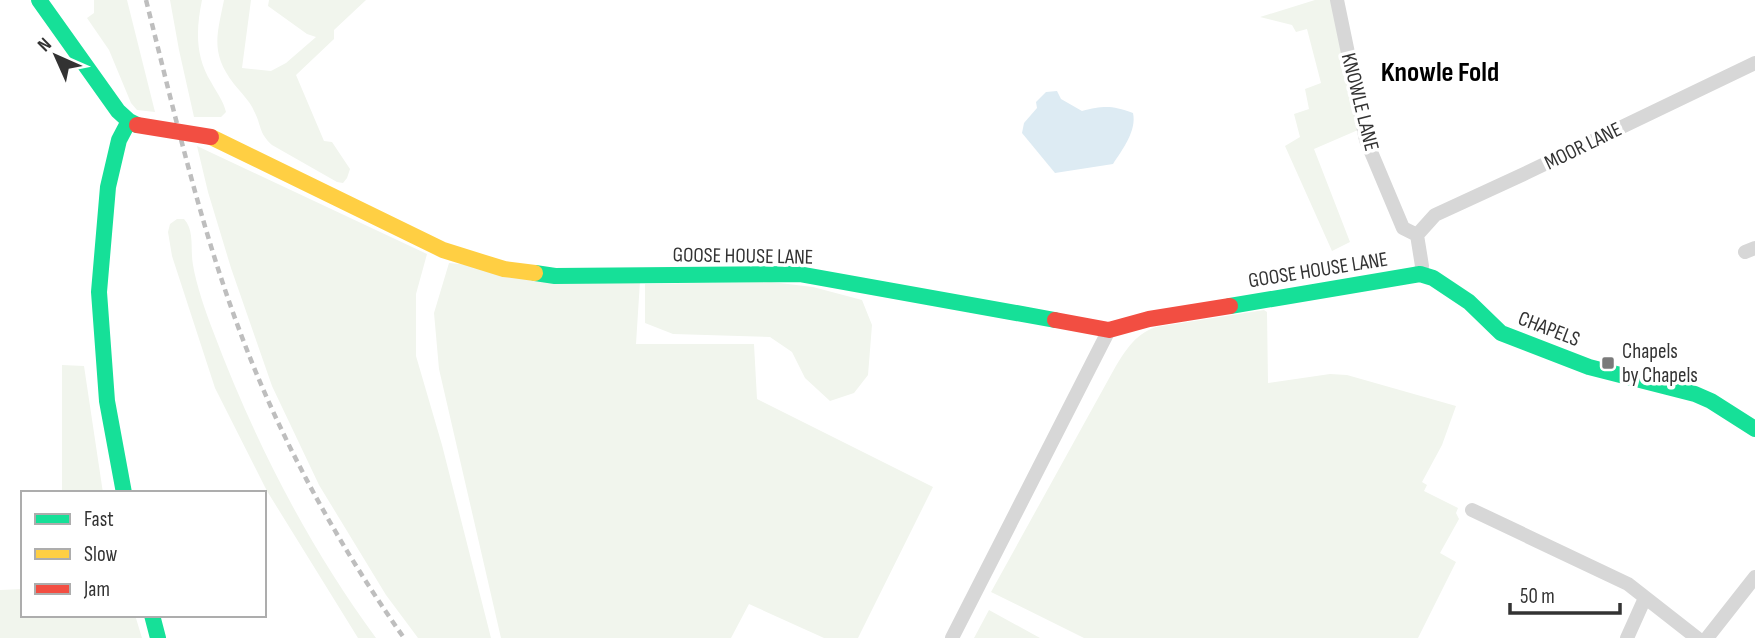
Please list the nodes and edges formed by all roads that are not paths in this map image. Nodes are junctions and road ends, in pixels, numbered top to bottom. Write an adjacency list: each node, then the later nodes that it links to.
1 (39, 0): 4 (street)
2 (1337, 0): 5 (street, KNOWLE LANE)
3 (1755, 63): 5 (street, MOOR LANE)
4 (133, 123): 7 (street, GOOSE HOUSE LANE, bridge); 9 (street)
5 (1417, 235): 6 (street)
6 (1420, 274): 7 (street, GOOSE HOUSE LANE); 8 (street, CHAPELS)
7 (1109, 330): 15 (street)
8 (1755, 429)
9 (124, 491)
10 (1472, 510): 12 (street)
11 (1755, 577): 18 (street)
12 (1645, 598): 16 (street); 17 (street)
13 (153, 617): 14 (street)
14 (159, 638)
15 (953, 638)
16 (1627, 638)
17 (1698, 638)
18 (1707, 638)

